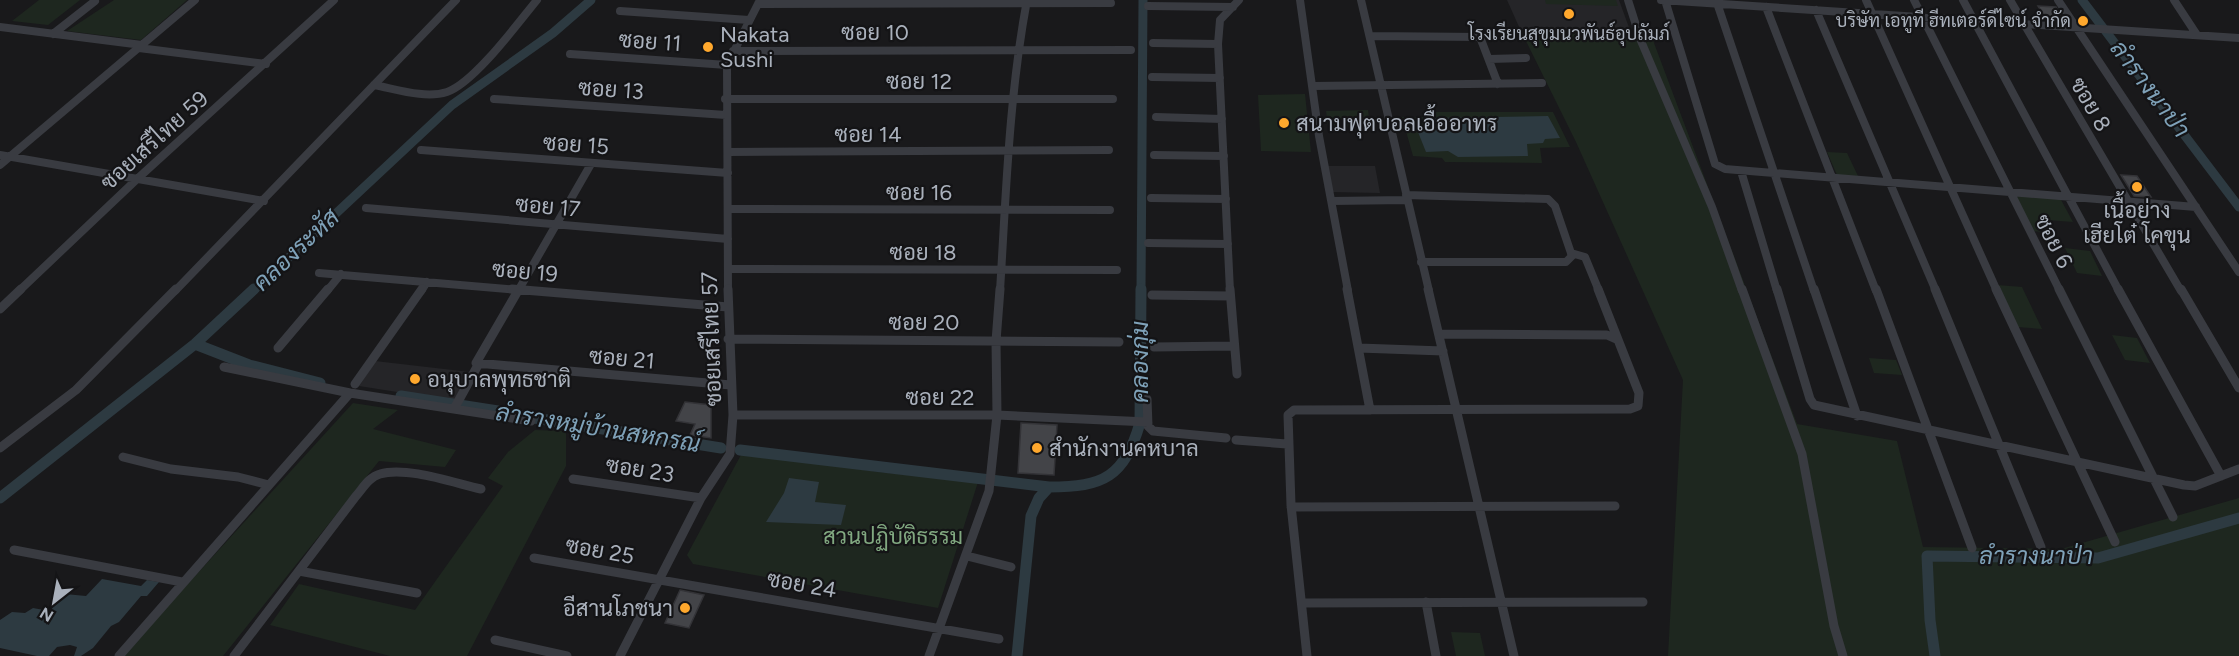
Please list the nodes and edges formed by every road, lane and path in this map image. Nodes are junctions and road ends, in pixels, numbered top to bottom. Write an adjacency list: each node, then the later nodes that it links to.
1 (195, 0): 42 (street)
2 (334, 0): 49 (street, ซอยเสรีไทย 59)
3 (456, 0): 55 (street)
4 (537, 0): 55 (street)
5 (1300, 0): 57 (street)
6 (1361, 0): 38 (street)
7 (1628, 0): 181 (street)
8 (1660, 0): 9 (street)
9 (1665, 0): 21 (street); 75 (street)
10 (1780, 0): 26 (street)
11 (1819, 0): 27 (street)
12 (1866, 0): 29 (street)
13 (1914, 0): 30 (street, ซอย 6)
14 (1963, 0): 32 (street)
15 (2010, 0): 33 (street, ซอย 8)
16 (2058, 0): 35 (street)
17 (2174, 0): 37 (street)
18 (95, 1): 36 (street)
19 (759, 2): 20 (street); 31 (street, ซอยเสรีไทย 57)
20 (1027, 2): 22 (street); 43 (street)
21 (1717, 2): 25 (street); 77 (street)
22 (1111, 3)
23 (1236, 3): 24 (street); 41 (street)
24 (1148, 6)
25 (1766, 7): 26 (street); 78 (street)
26 (1783, 8): 27 (street)
27 (1820, 10): 29 (street); 80 (street)
28 (620, 11): 31 (street)
29 (1873, 14): 30 (street); 81 (street)
30 (1923, 18): 32 (street); 82 (street, ซอย 6)
31 (749, 20): 45 (street, ซอยเสรีไทย 57)
32 (1974, 22): 33 (street); 83 (street)
33 (2024, 25): 35 (street); 89 (street, ซอย 8)
34 (0, 27): 36 (street)
35 (2077, 28): 37 (street); 90 (street)
36 (53, 34): 42 (street)
37 (2197, 35): 39 (street)
38 (1370, 36): 47 (street); 56 (street)
39 (2239, 38)
40 (1153, 43): 41 (street)
41 (1218, 44): 52 (street)
42 (140, 46): 49 (street); 71 (street)
43 (1018, 49): 44 (street, ซอย 10); 45 (street, ซอย 10); 61 (street)
44 (1131, 50)
45 (733, 51): 50 (street, ซอยเสรีไทย 57)
46 (570, 54): 50 (street, ซอย 11)
47 (1489, 58): 48 (street); 54 (street)
48 (1526, 58)
49 (266, 63): 79 (street, ซอยเสรีไทย 59)
50 (727, 65): 59 (street, ซอยเสรีไทย 57)
51 (1152, 77): 52 (street)
52 (1220, 78): 64 (street)
53 (1542, 83): 54 (street)
54 (1498, 84): 56 (street)
55 (374, 85): 87 (street)
56 (1382, 85): 57 (street); 85 (street)
57 (1313, 86): 88 (street)
58 (494, 99): 62 (street, ซอย 13)
59 (725, 99): 61 (street, ซอย 12); 62 (street, ซอยเสรีไทย 57)
60 (1113, 99): 61 (street, ซอย 12)
61 (1013, 100): 67 (street)
62 (726, 115): 68 (street, ซอยเสรีไทย 57)
63 (1156, 117): 64 (street)
64 (1222, 119): 72 (street)
65 (421, 150): 73 (street, ซอย 15)
66 (1109, 150): 67 (street, ซอย 14)
67 (1009, 151): 68 (street, ซอย 14); 93 (street)
68 (728, 152): 76 (street, ซอยเสรีไทย 57)
69 (1155, 154): 72 (street)
70 (0, 155): 71 (street)
71 (11, 156): 74 (street); 79 (street)
72 (1224, 156): 86 (street)
73 (591, 164): 76 (street, ซอย 15); 95 (street)
74 (0, 165)
75 (1741, 171): 77 (street); 135 (street)
76 (728, 173): 92 (street, ซอยเสรีไทย 57)
77 (1774, 173): 78 (street); 135 (street)
78 (1834, 177): 80 (street); 138 (street)
79 (136, 180): 87 (street); 112 (street, ซอยเสรีไทย 59)
80 (1887, 182): 81 (street); 140 (street)
81 (1948, 186): 82 (street); 143 (street)
82 (2009, 191): 83 (street); 147 (street, ซอย 6)
83 (2066, 195): 89 (street); 145 (street)
84 (1151, 198): 86 (street)
85 (1406, 198): 88 (street); 99 (street); 100 (street)
86 (1226, 199): 98 (street)
87 (264, 201): 141 (street)
88 (1332, 201): 121 (street)
89 (2127, 201): 90 (street); 127 (street, ซอย 8)
90 (2196, 207): 105 (street)
91 (366, 208): 95 (street, ซอย 17)
92 (729, 209): 93 (street, ซอย 16); 96 (street, ซอยเสรีไทย 57)
93 (1006, 210): 94 (street, ซอย 16); 103 (street)
94 (1110, 210)
95 (556, 225): 96 (street, ซอย 17); 108 (street)
96 (728, 239): 101 (street, ซอยเสรีไทย 57)
97 (1148, 243): 98 (street)
98 (1228, 244): 110 (street)
99 (1571, 253): 100 (street); 115 (street)
100 (1421, 262): 113 (street)
101 (728, 269): 103 (street, ซอย 18); 111 (street, ซอยเสรีไทย 57)
102 (1117, 270): 103 (street, ซอย 18)
103 (1000, 271): 116 (street)
104 (320, 273): 106 (street, ซอย 19)
105 (2239, 273)
106 (341, 274): 107 (street, ซอย 19); 120 (street)
107 (427, 282): 108 (street, ซอย 19); 128 (street)
108 (520, 288): 111 (street, ซอย 19); 123 (street)
109 (1152, 295): 110 (street)
110 (1230, 296): 118 (street)
111 (728, 307): 114 (street, ซอยเสรีไทย 57)
112 (0, 309)
113 (1440, 334): 115 (street); 122 (street)
114 (728, 339): 116 (street, ซอย 20); 126 (street, ซอยเสรีไทย 57)
115 (1616, 339): 132 (street)
116 (996, 341): 117 (street, ซอย 20); 133 (street)
117 (1119, 342)
118 (1234, 346): 119 (street); 125 (street)
119 (1154, 347)
120 (278, 348)
121 (1359, 348): 122 (street); 131 (street)
122 (1443, 351): 132 (street)
123 (477, 364): 126 (street, ซอย 21); 130 (street)
124 (224, 367): 128 (street)
125 (1237, 374)
126 (731, 384): 134 (street, ซอยเสรีไทย 57)
127 (2239, 388)
128 (353, 389): 130 (street); 148 (street)
129 (1147, 399): 137 (street)
130 (456, 404): 136 (street)
131 (1370, 410): 132 (street); 139 (street)
132 (1457, 410): 151 (street)
133 (997, 415): 134 (street, ซอย 22); 137 (street, ซอย 22); 159 (street)
134 (733, 416): 150 (street, ซอยเสรีไทย 57)
135 (1857, 416): 138 (street)
136 (531, 421)
137 (1143, 422): 139 (street)
138 (1930, 431): 140 (street); 157 (street)
139 (1287, 444): 153 (street)
140 (2002, 445): 143 (street); 156 (street)
141 (0, 448)
142 (123, 457): 148 (street)
143 (2077, 462): 147 (street); 155 (street)
144 (2239, 469): 145 (street)
145 (2222, 476): 147 (street)
146 (573, 479): 150 (street, ซอย 23)
147 (2155, 479): 154 (street, ซอย 6)
148 (269, 485): 164 (street)
149 (481, 489): 162 (street)
150 (700, 498): 163 (street, ซอยเสรีไทย 57)
151 (1480, 506): 152 (street); 153 (street); 166 (street)
152 (1615, 506)
153 (1291, 507): 169 (street)
154 (2173, 517)
155 (2115, 542)
156 (2041, 547)
157 (1972, 548)
158 (15, 550): 164 (street)
159 (967, 556): 161 (street); 170 (street)
160 (534, 558): 163 (street, ซอย 25)
161 (1011, 567)
162 (299, 571): 165 (street); 174 (street)
163 (660, 580): 170 (street, ซอย 24); 176 (street, ซอยเสรีไทย 57)
164 (182, 582): 173 (street)
165 (417, 593)
166 (1502, 601): 167 (street); 168 (street); 180 (street)
167 (1426, 602): 169 (street); 179 (street)
168 (1643, 602)
169 (1302, 603): 178 (street)
170 (938, 627): 171 (street, ซอย 24); 177 (street)
171 (999, 639)
172 (495, 640): 175 (street)
173 (119, 656)
174 (234, 656)
175 (567, 656)
176 (620, 656)
177 (929, 656)
178 (1307, 656)
179 (1436, 656)
180 (1514, 656)
181 (1843, 656)

